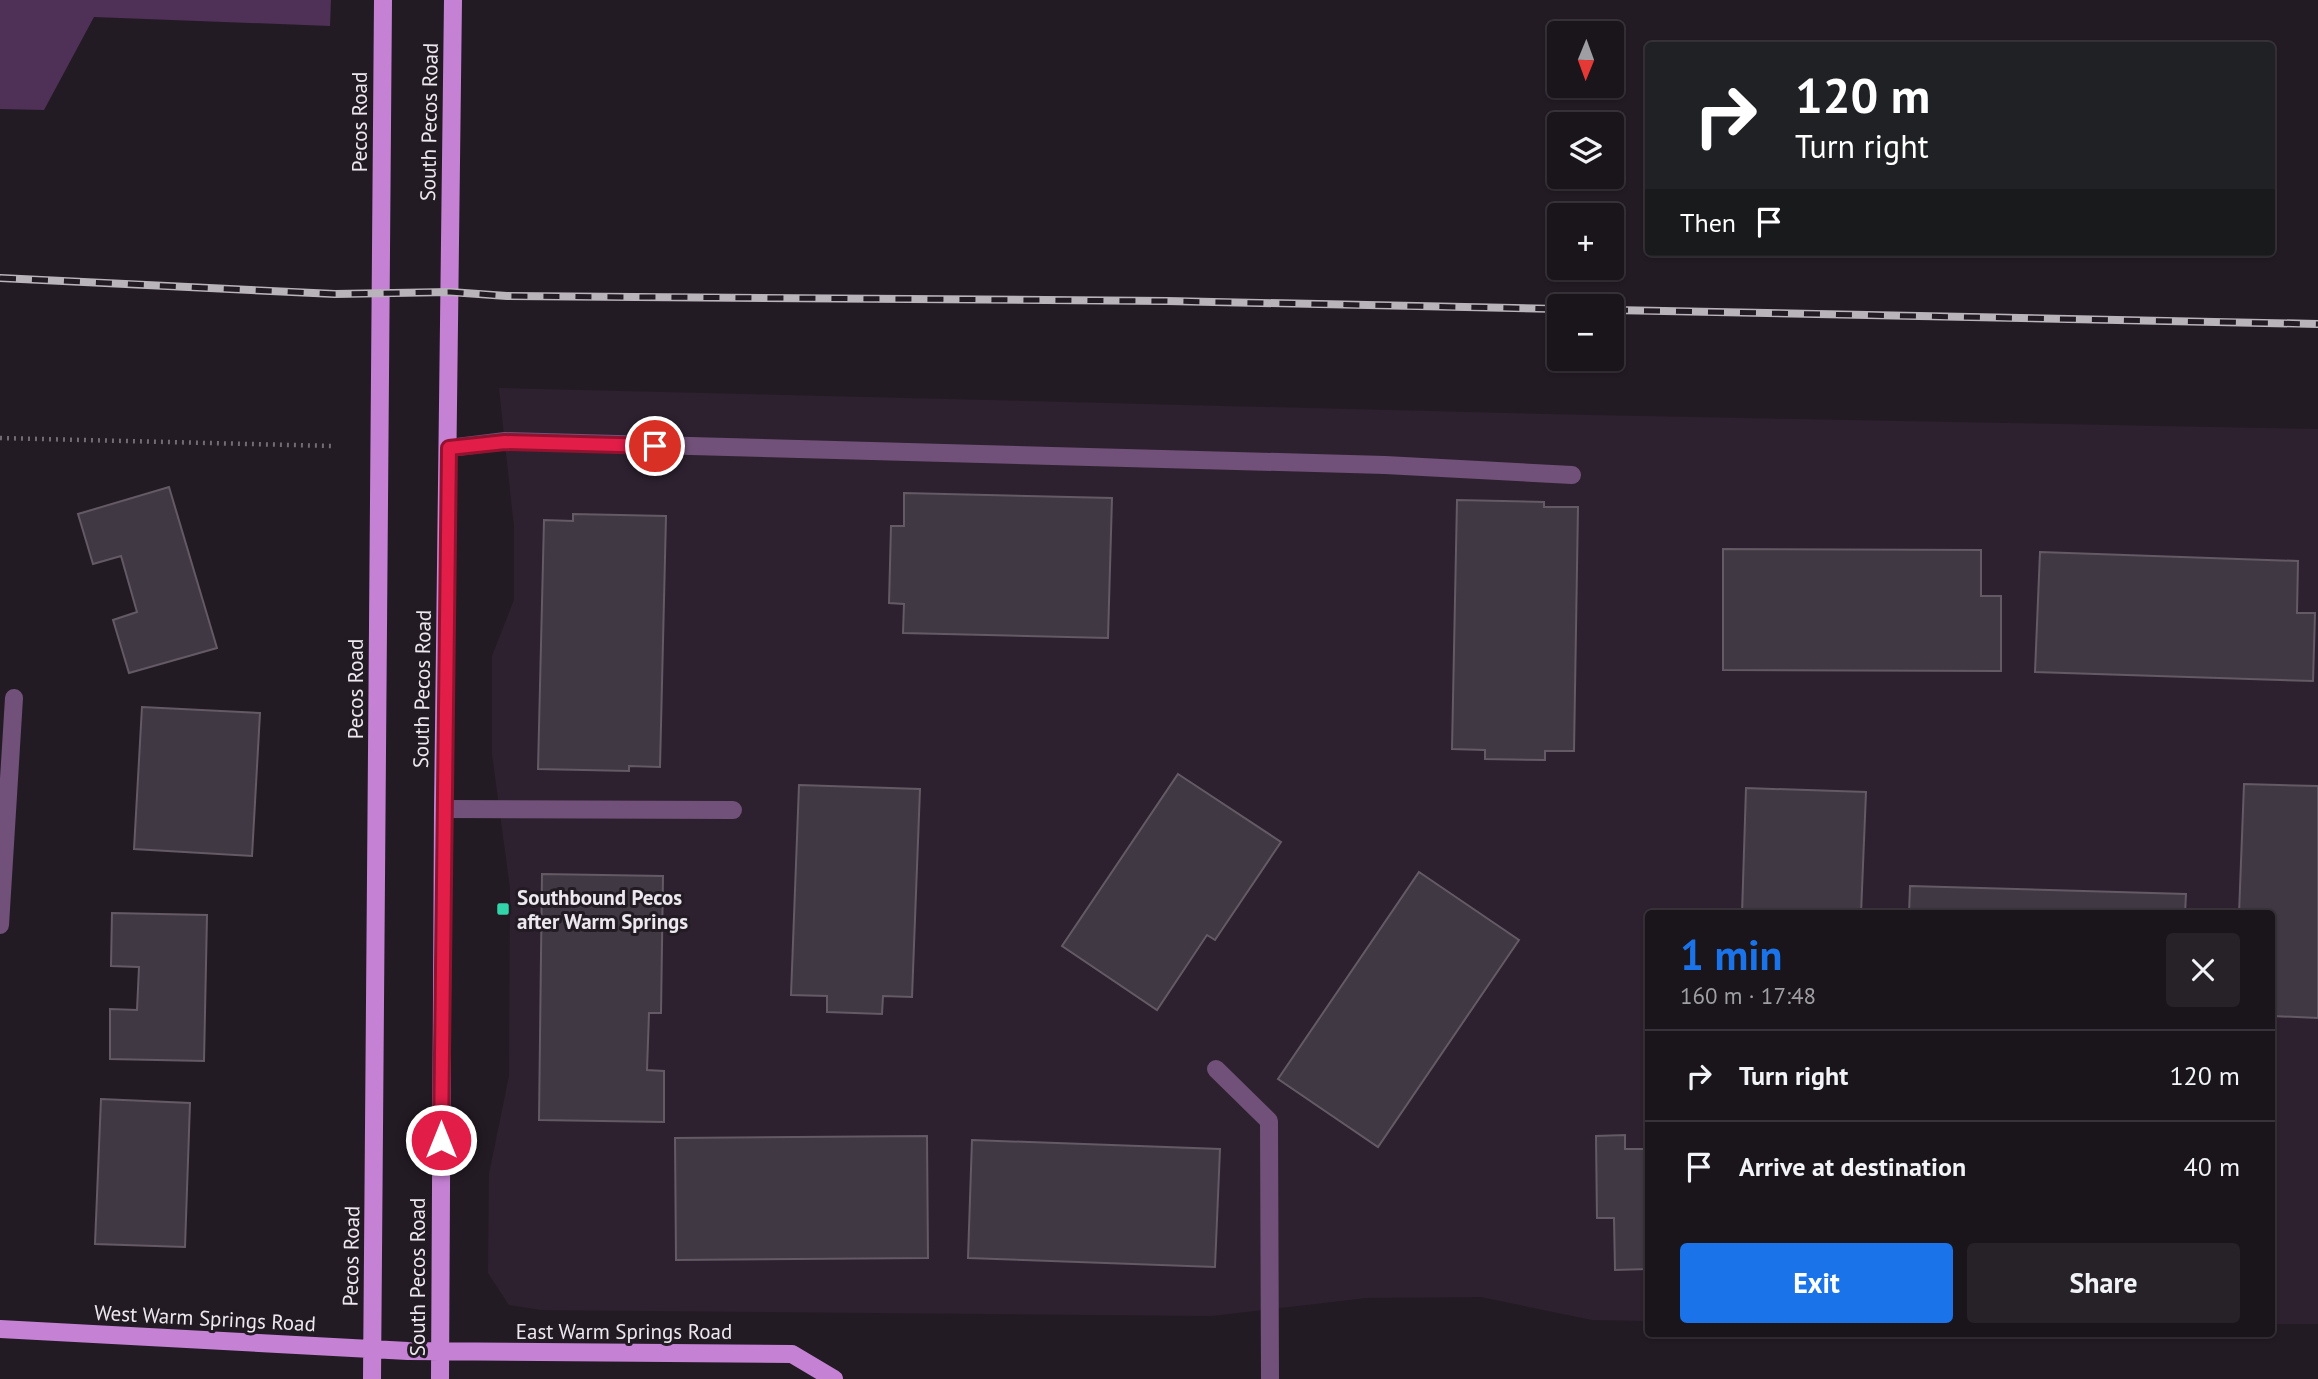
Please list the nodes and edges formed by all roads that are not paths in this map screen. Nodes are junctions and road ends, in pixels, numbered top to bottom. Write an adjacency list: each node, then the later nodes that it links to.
1 (383, 0): 11 (main road, Pecos Road)
2 (453, 0): 3 (main road, South Pecos Road)
3 (449, 448): 4 (street); 6 (main road, South Pecos Road)
4 (1572, 475)
5 (13, 698): 8 (street)
6 (443, 809): 7 (street); 13 (main road, South Pecos Road)
7 (733, 810)
8 (0, 925)
9 (1216, 1069): 17 (street)
10 (0, 1328): 11 (main road, West Warm Springs Road)
11 (373, 1349): 12 (main road, West Warm Springs Road); 14 (main road, Pecos Road)
12 (408, 1351): 13 (main road, East Warm Springs Road)
13 (439, 1351): 15 (main road, South Pecos Road); 16 (main road, East Warm Springs Road)
14 (372, 1379)
15 (440, 1379)
16 (834, 1379)
17 (1270, 1379)

